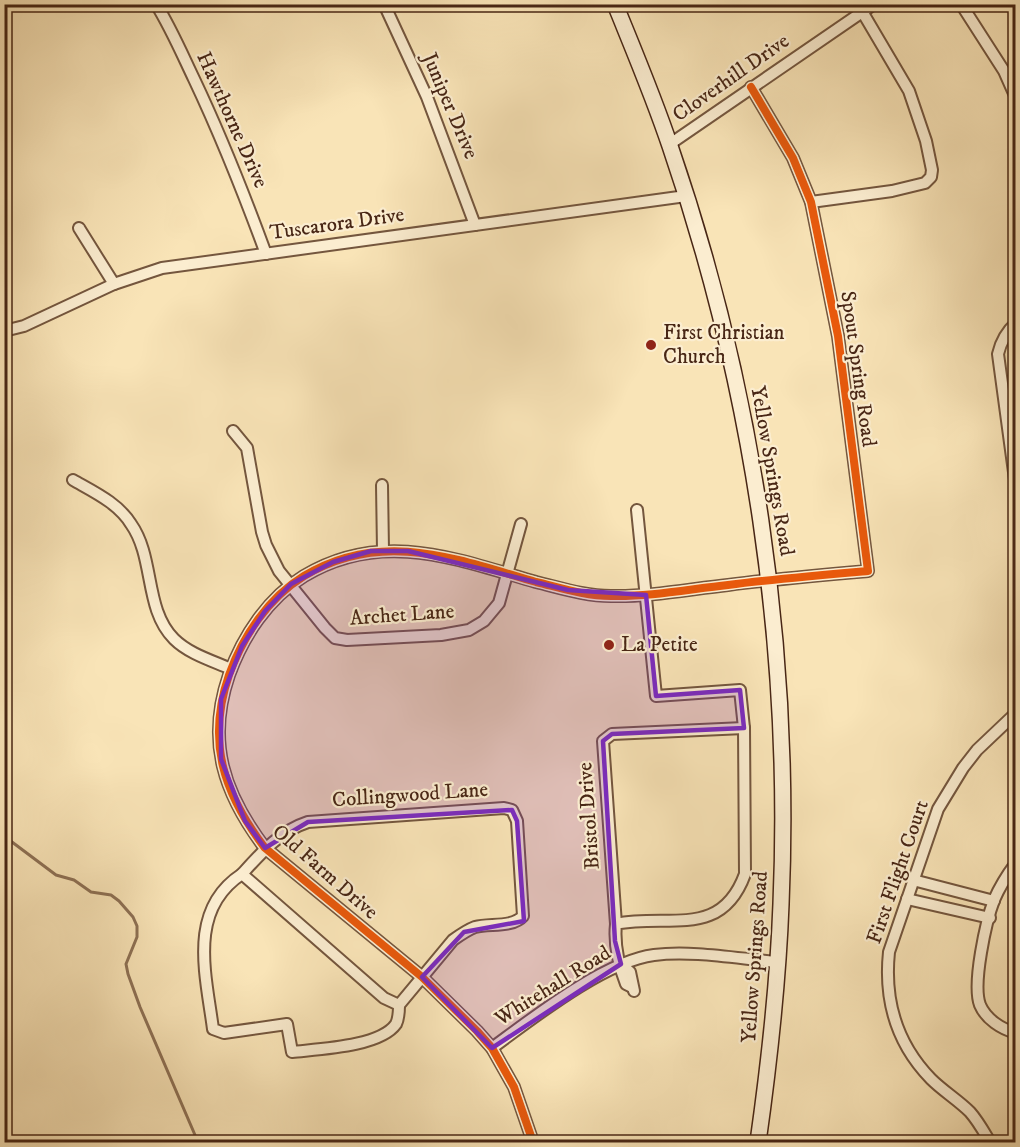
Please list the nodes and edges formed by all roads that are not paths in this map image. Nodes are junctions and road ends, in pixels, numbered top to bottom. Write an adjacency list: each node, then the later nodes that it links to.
1 (156, 4): 14 (street, Hawthorne Drive)
2 (384, 4): 12 (street, Juniper Drive)
3 (615, 4): 9 (main road, Yellow Springs Road)
4 (874, 4): 6 (street, Cloverhill Drive)
5 (961, 4): 8 (street)
6 (863, 12): 7 (street, Cloverhill Drive); 11 (street)
7 (751, 87): 9 (street, Cloverhill Drive); 11 (street, Spout Spring Road)
8 (1016, 98)
9 (670, 144): 10 (main road, Yellow Springs Road)
10 (686, 196): 12 (street, Tuscarora Drive); 27 (main road, Yellow Springs Road)
11 (811, 202): 27 (street, Spout Spring Road)
12 (475, 225): 14 (street, Tuscarora Drive)
13 (79, 228): 15 (street)
14 (266, 254): 15 (street, Tuscarora Drive)
15 (114, 284): 17 (street, Tuscarora Drive)
16 (1016, 323): 18 (street)
17 (4, 331)
18 (1012, 428): 22 (street)
19 (233, 431): 28 (street)
20 (73, 480): 30 (street)
21 (382, 485): 25 (street)
22 (1016, 487)
23 (637, 510): 29 (street)
24 (521, 524): 26 (street)
25 (383, 550): 26 (street, Old Farm Drive); 28 (street, Old Farm Drive)
26 (507, 573): 28 (street, Archet Lane); 29 (street, Old Farm Drive)
27 (768, 580): 29 (street, Old Farm Drive); 41 (main road, Yellow Springs Road)
28 (291, 584): 30 (street, Old Farm Drive)
29 (646, 595): 32 (street)
30 (231, 669): 33 (street, Old Farm Drive)
31 (1016, 713): 36 (street, First Flight Court)
32 (744, 728): 40 (street); 40 (street, Bristol Drive)
33 (266, 848): 35 (street); 43 (street, Old Farm Drive); 43 (street, Collingwood Lane)
34 (1016, 863): 38 (street)
35 (242, 874): 45 (street); 45 (street)
36 (913, 880): 37 (street, First Flight Court); 38 (street)
37 (907, 899): 39 (street); 50 (street, First Flight Court)
38 (993, 901): 39 (street)
39 (990, 918): 46 (street)
40 (616, 924): 42 (street, Bristol Drive)
41 (778, 962): 42 (street, Whitehall Road); 49 (main road, Yellow Springs Road)
42 (621, 964): 44 (street, Bristol Drive); 47 (street, Whitehall Road)
43 (422, 977): 45 (street); 47 (street, Old Farm Drive)
44 (633, 991)
45 (399, 1005)
46 (1016, 1033)
47 (492, 1048): 48 (street, Old Farm Drive)
48 (533, 1143)
49 (758, 1143)
50 (990, 1143)

